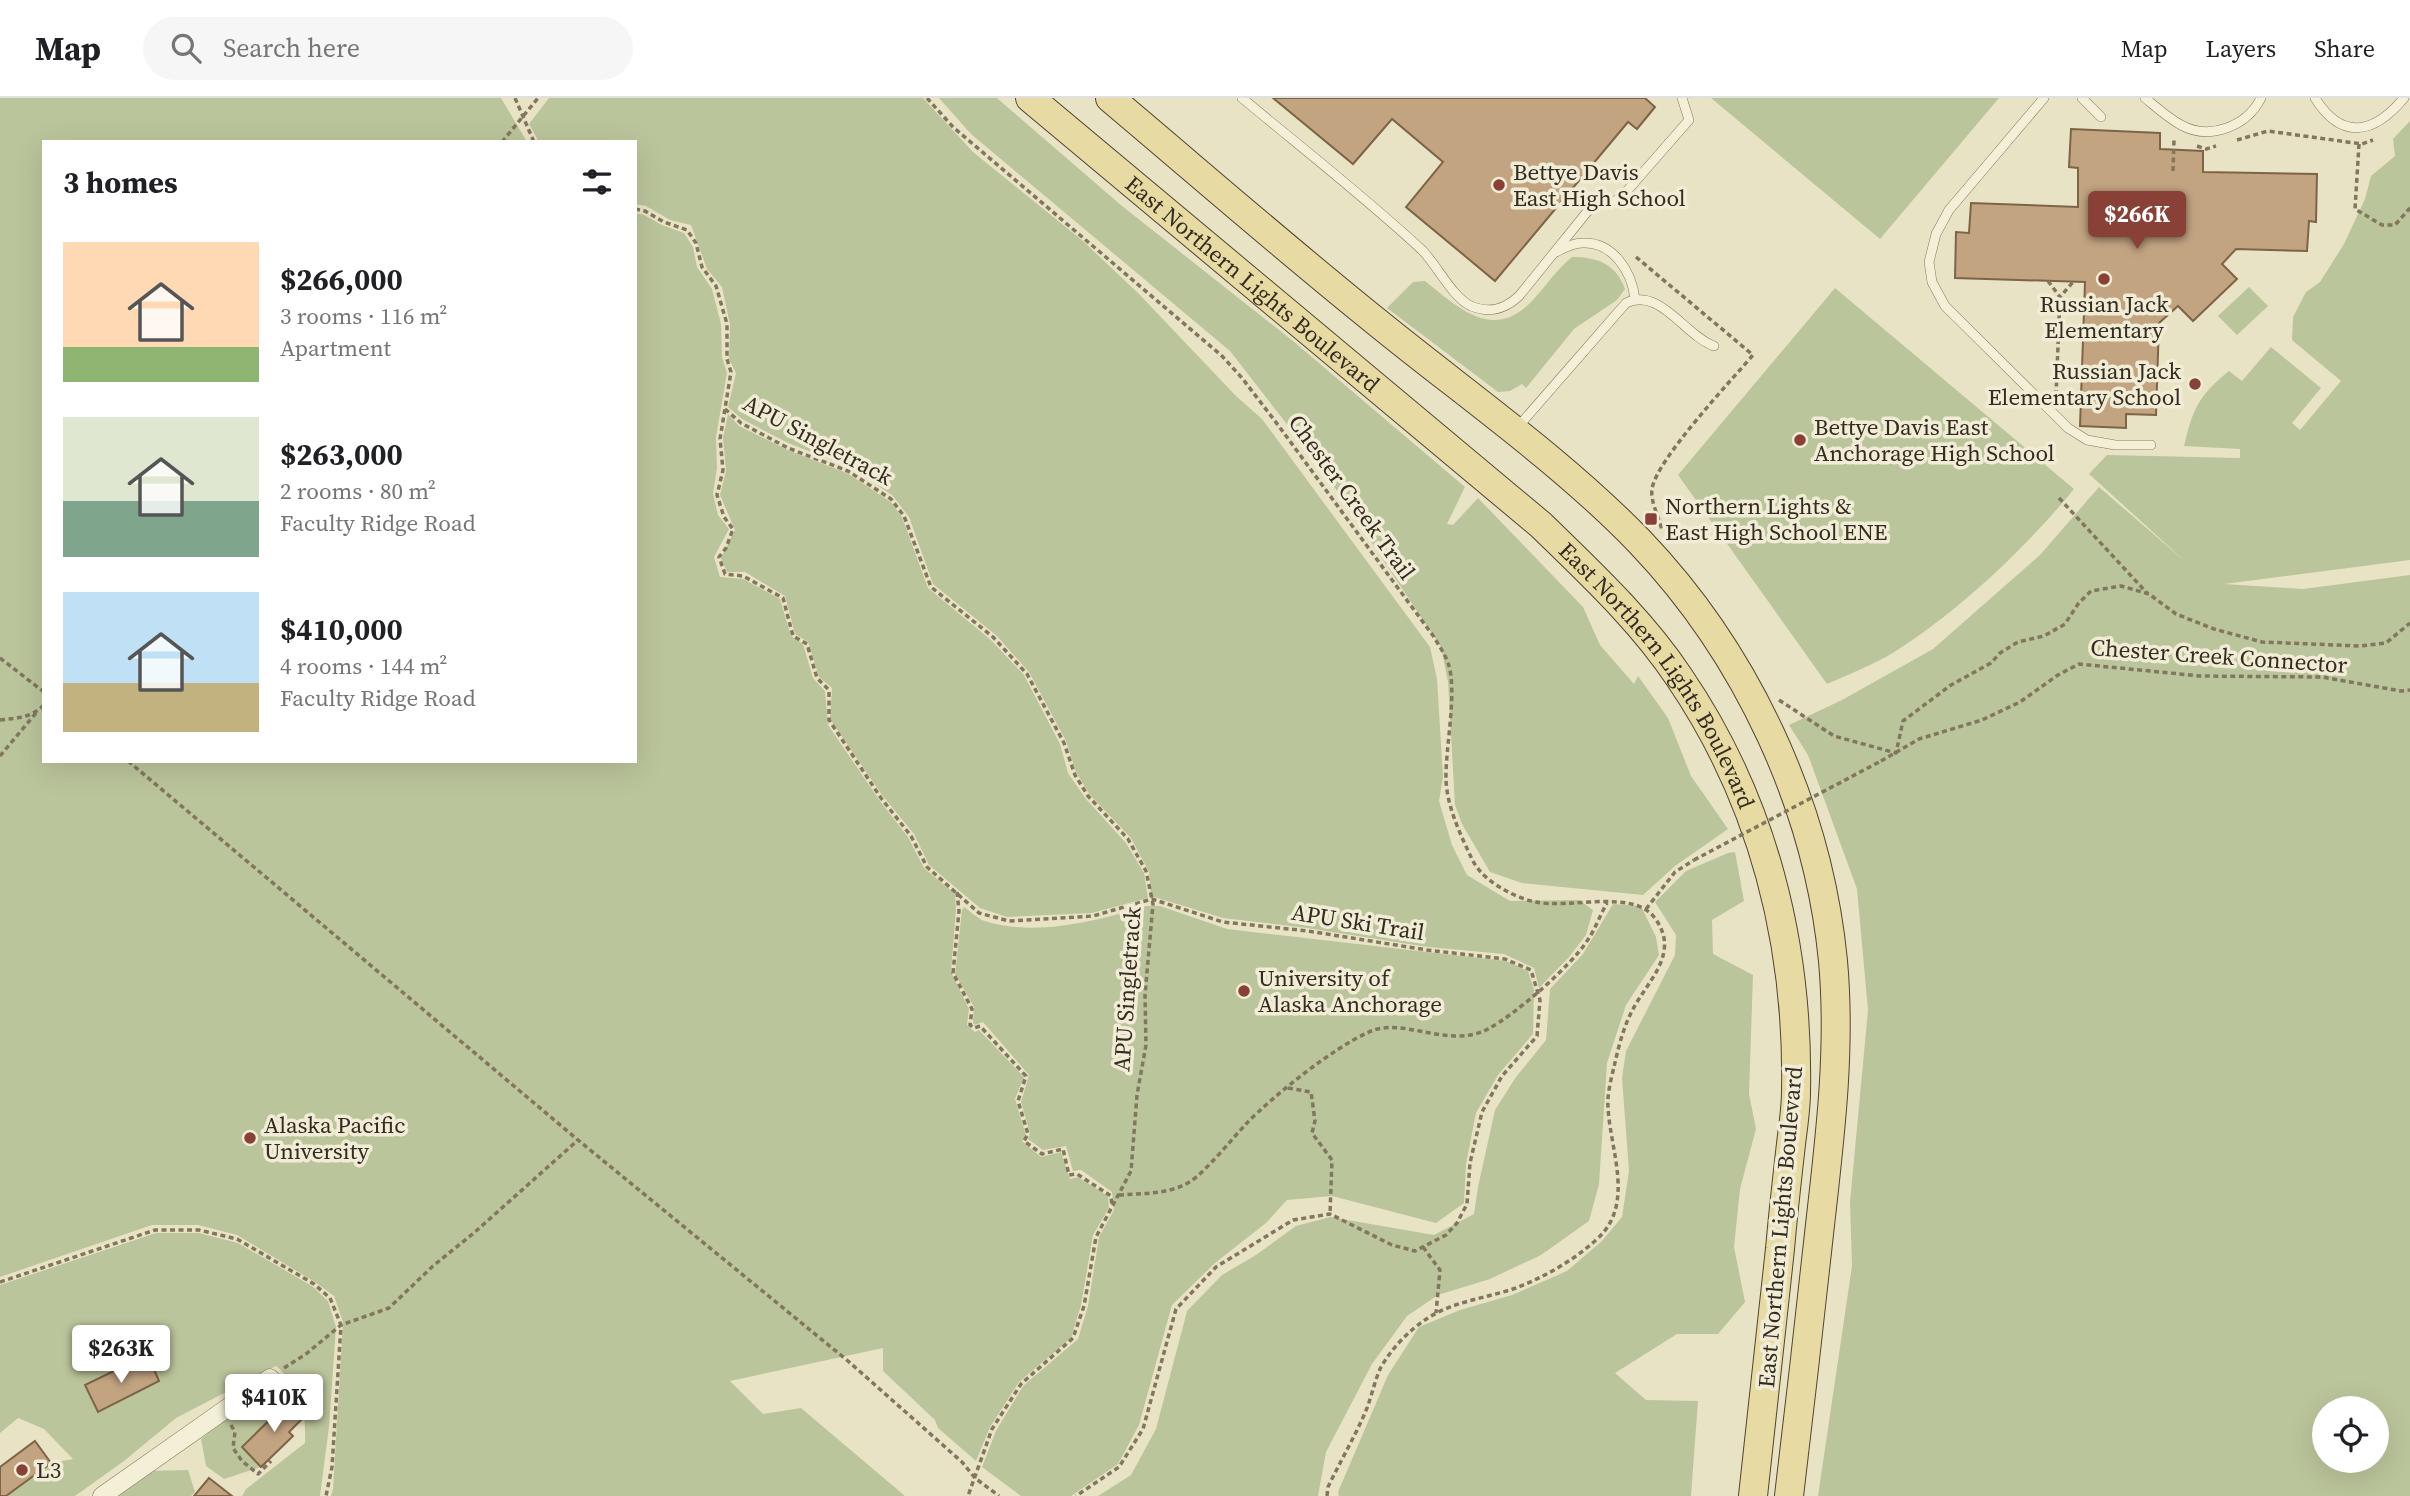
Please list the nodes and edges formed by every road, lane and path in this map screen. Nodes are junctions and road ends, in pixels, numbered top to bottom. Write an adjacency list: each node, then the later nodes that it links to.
1 (514, 98): 15 (path)
2 (538, 98): 15 (path)
3 (927, 98): 48 (path, Chester Creek Trail)
4 (1030, 98): 70 (main road, East Northern Lights Boulevard)
5 (1110, 98): 30 (main road, East Northern Lights Boulevard)
6 (1242, 98): 22 (lane)
7 (1682, 98): 22 (lane)
8 (2044, 98): 29 (lane)
9 (2082, 98): 14 (lane)
10 (2145, 98): 11 (lane)
11 (2261, 98)
12 (2315, 98): 13 (lane)
13 (2403, 98)
14 (2101, 117)
15 (522, 118): 16 (path); 17 (path)
16 (504, 140)
17 (533, 140)
18 (2359, 144): 19 (path)
19 (2410, 208)
20 (637, 209): 28 (path, APU Singletrack)
21 (1631, 253): 33 (path)
22 (1553, 254): 26 (lane)
23 (2048, 281): 25 (path)
24 (2073, 282): 25 (path)
25 (2060, 297): 29 (path)
26 (1635, 299): 27 (lane); 30 (lane)
27 (1714, 346)
28 (725, 409): 46 (path); 47 (path, APU Singletrack)
29 (2055, 415): 31 (lane)
30 (1514, 432): 71 (main road, East Northern Lights Boulevard)
31 (2151, 445)
32 (2059, 498): 34 (path)
33 (1662, 531)
34 (2149, 594): 35 (path); 43 (path)
35 (2410, 624)
36 (0, 658): 37 (path)
37 (42, 690)
38 (2410, 690): 43 (path, Chester Creek Connector)
39 (1777, 698): 43 (path)
40 (42, 707): 41 (path)
41 (36, 713): 42 (path); 44 (path)
42 (0, 720)
43 (1896, 753): 49 (path, Chester Creek Connector, bridge)
44 (0, 756)
45 (130, 763): 52 (path)
46 (957, 892): 47 (path); 54 (path)
47 (1152, 899): 50 (path, APU Ski Trail); 53 (path, APU Singletrack)
48 (1606, 903): 49 (path, Chester Creek Trail); 50 (path)
49 (1646, 909): 58 (path)
50 (1538, 991): 51 (path); 56 (path)
51 (1288, 1088): 53 (path); 55 (path)
52 (578, 1140): 59 (path); 63 (path)
53 (1119, 1195): 54 (path, APU Singletrack)
54 (1112, 1208): 63 (path, APU Singletrack)
55 (1330, 1214): 56 (path); 68 (path)
56 (1423, 1247): 58 (path)
57 (0, 1282): 59 (path)
58 (1436, 1314): 69 (path)
59 (341, 1325): 60 (path); 65 (path)
60 (270, 1378): 61 (street)
61 (221, 1412): 62 (path); 64 (street)
62 (271, 1461)
63 (975, 1478): 66 (path, APU Singletrack); 67 (path)
64 (102, 1496)
65 (326, 1496)
66 (968, 1496)
67 (999, 1496)
68 (1076, 1496)
69 (1326, 1496)
70 (1754, 1496)
71 (1789, 1496)

